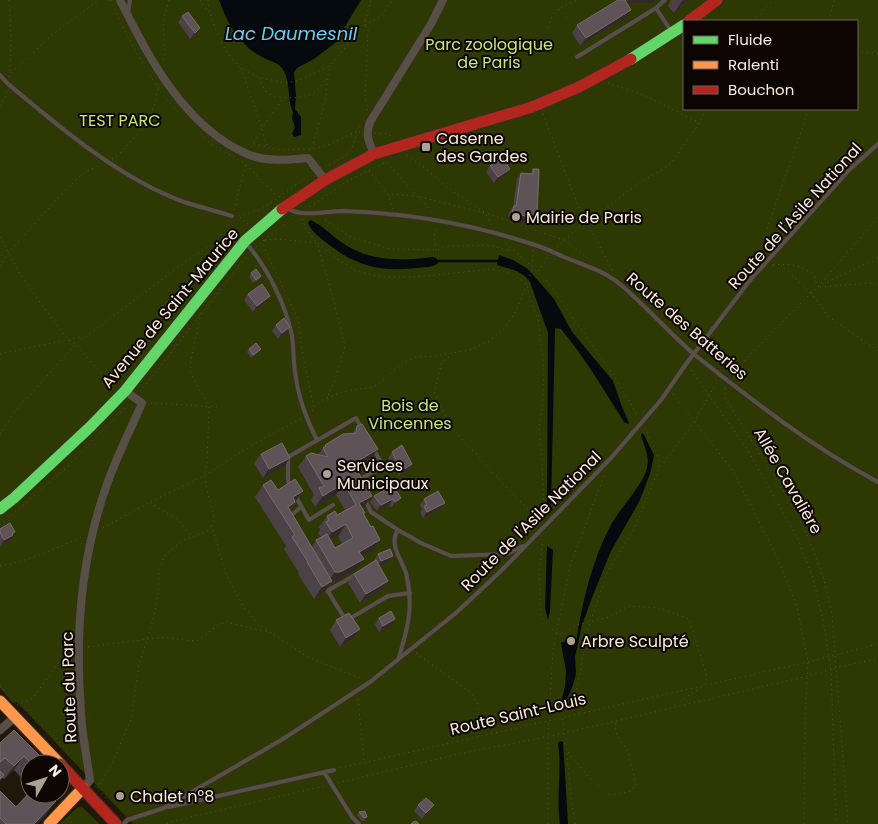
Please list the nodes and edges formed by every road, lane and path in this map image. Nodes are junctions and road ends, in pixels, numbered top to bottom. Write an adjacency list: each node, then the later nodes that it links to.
1 (9, 0): 32 (path)
2 (99, 0): 32 (path)
3 (120, 0): 17 (street)
4 (130, 0): 17 (lane)
5 (200, 0): 18 (path)
6 (208, 0): 18 (path)
7 (371, 0): 23 (path)
8 (393, 0): 23 (path)
9 (443, 0): 53 (street)
10 (578, 0): 16 (path)
11 (665, 0): 15 (lane)
12 (716, 0): 20 (main road)
13 (773, 0): 21 (path)
14 (834, 0): 22 (path)
15 (656, 8): 26 (lane); 29 (lane)
16 (559, 9): 19 (path); 25 (path)
17 (127, 15): 54 (street)
18 (211, 17): 31 (path)
19 (568, 20)
20 (690, 20)
21 (754, 20)
22 (829, 20)
23 (364, 25): 30 (path); 41 (path)
24 (683, 26): 26 (main road, Avenue de Saint-Maurice)
25 (548, 28)
26 (672, 33): 35 (main road, Avenue de Saint-Maurice)
27 (858, 51): 28 (path)
28 (878, 54)
29 (578, 57)
30 (330, 66): 34 (path); 36 (path)
31 (241, 68): 34 (path); 45 (path)
32 (10, 74): 37 (path)
33 (0, 75): 37 (lane)
34 (258, 77): 38 (path)
35 (596, 78): 39 (main road, Avenue de Saint-Maurice); 44 (path)
36 (327, 79): 38 (path); 52 (path)
37 (7, 83): 40 (path); 57 (lane)
38 (283, 98): 45 (path)
39 (538, 104): 53 (main road, Avenue de Saint-Maurice); 70 (path)
40 (0, 106)
41 (368, 108)
42 (705, 110): 44 (path)
43 (808, 110): 90 (path)
44 (699, 122): 70 (path)
45 (262, 128): 49 (path); 51 (path)
46 (144, 130): 57 (path)
47 (372, 133): 48 (path)
48 (392, 140)
49 (253, 143): 51 (path); 54 (path)
50 (878, 144): 87 (lane, Route de l'Asile National)
51 (268, 148): 52 (path)
52 (312, 150): 56 (path)
53 (374, 154): 59 (main road, Avenue de Saint-Maurice)
54 (248, 155): 59 (street)
55 (407, 155): 65 (path)
56 (354, 156)
57 (108, 161): 67 (lane); 81 (path)
58 (369, 171): 60 (path); 61 (path); 63 (path)
59 (325, 180): 62 (main road, Avenue de Saint-Maurice)
60 (388, 194): 61 (path); 66 (path)
61 (417, 196): 65 (path); 69 (path)
62 (282, 202): 63 (lane, Route des Batteries); 67 (path); 71 (path); 77 (main road, Avenue de Saint-Maurice)
63 (300, 213): 64 (lane, Route des Batteries); 74 (path); 76 (path)
64 (317, 213): 66 (lane, Route des Batteries); 79 (path)
65 (485, 213): 72 (path); 75 (path)
66 (395, 215): 69 (lane, Route des Batteries)
67 (232, 216): 97 (path)
68 (878, 217): 94 (path)
69 (437, 220): 72 (lane, Route des Batteries); 79 (path)
70 (587, 223): 75 (path); 92 (path)
71 (250, 227)
72 (495, 232): 78 (lane, Route des Batteries)
73 (0, 237): 81 (path)
74 (263, 240): 76 (path); 77 (path)
75 (564, 240): 80 (path); 89 (path)
76 (317, 243): 91 (path); 110 (path)
77 (250, 244): 108 (main road, Avenue de Saint-Maurice); 114 (lane)
78 (533, 244): 80 (lane, Route des Batteries); 86 (path)
79 (436, 250): 86 (path)
80 (552, 251): 88 (path); 89 (lane, Route des Batteries)
81 (8, 252): 85 (path); 98 (path)
82 (249, 254): 96 (path)
83 (878, 258): 94 (path)
84 (781, 264): 87 (path); 94 (path); 95 (path)
85 (0, 266)
86 (532, 267): 88 (path); 91 (path)
87 (762, 267): 90 (lane, Route de l'Asile National)
88 (538, 272): 116 (path)
89 (604, 274): 92 (lane, Route des Batteries)
90 (751, 279): 101 (lane, Route de l'Asile National)
91 (527, 284): 103 (path); 133 (path)
92 (620, 284): 101 (lane, Route des Batteries)
93 (878, 284): 94 (path)
94 (817, 287): 95 (path)
95 (811, 293): 100 (path); 106 (path)
96 (201, 313): 111 (path); 112 (path)
97 (84, 337): 98 (path); 99 (path)
98 (68, 340): 99 (path); 102 (path)
99 (76, 344): 108 (path); 117 (path)
100 (878, 351)
101 (694, 353): 104 (lane, Route de l'Asile National); 105 (lane, Route des Batteries)
102 (0, 354)
103 (453, 354): 110 (path); 133 (path)
104 (686, 364): 107 (lane, Route de l'Asile National); 109 (path)
105 (722, 375): 106 (lane, Route des Batteries); 109 (path)
106 (727, 378): 125 (lane, Route des Batteries); 153 (path, Allée Cavalière)
107 (669, 389): 115 (path); 116 (lane, Route de l'Asile National)
108 (123, 393): 111 (street); 130 (main road, Avenue de Saint-Maurice)
109 (708, 396): 115 (path); 154 (path)
110 (327, 398): 114 (path)
111 (139, 400): 112 (path); 132 (path); 136 (street, Route du Parc)
112 (209, 406): 113 (path); 123 (path)
113 (220, 407)
114 (305, 417): 119 (lane); 123 (path)
115 (694, 422): 122 (path); 157 (path)
116 (642, 423): 121 (lane, Route de l'Asile National); 122 (path)
117 (0, 434)
118 (364, 434): 119 (lane)
119 (317, 440): 129 (lane)
120 (369, 442): 124 (lane)
121 (611, 458): 133 (lane, Route de l'Asile National); 148 (path)
122 (658, 469): 145 (path)
123 (204, 476): 127 (path); 134 (path)
124 (356, 482)
125 (878, 482)
126 (364, 497): 135 (lane)
127 (150, 502): 136 (path); 137 (path)
128 (334, 505): 129 (lane)
129 (301, 508): 131 (lane)
130 (0, 509)
131 (286, 519)
132 (0, 525)
133 (544, 525): 138 (lane, Route de l'Asile National); 148 (path)
134 (212, 526): 137 (path); 147 (path)
135 (398, 530): 138 (lane); 143 (lane)
136 (93, 532): 139 (path); 151 (street, Route du Parc)
137 (192, 537): 149 (path)
138 (526, 544): 152 (lane, Route de l'Asile National)
139 (0, 566)
140 (357, 574): 142 (lane)
141 (322, 582): 142 (lane)
142 (327, 590): 144 (lane)
143 (410, 593): 144 (lane); 156 (lane)
144 (346, 620): 146 (lane)
145 (590, 622): 148 (path); 162 (path); 168 (path)
146 (350, 626)
147 (267, 631): 149 (path); 161 (path)
148 (556, 633): 169 (path)
149 (148, 638): 151 (path); 184 (path)
150 (878, 644): 153 (path, Route Saint-Louis)
151 (78, 649): 165 (path); 183 (street, Route du Parc)
152 (412, 649): 156 (lane, Route de l'Asile National); 173 (path)
153 (836, 655): 154 (path, Route Saint-Louis); 158 (path, Allée Cavalière)
154 (829, 656): 157 (path, Route Saint-Louis); 159 (path)
155 (878, 659): 158 (path)
156 (398, 661): 161 (lane, Route de l'Asile National)
157 (808, 662): 160 (path); 162 (path, Route Saint-Louis)
158 (837, 667): 159 (path); 197 (path, Allée Cavalière)
159 (831, 669): 160 (path); 196 (path)
160 (808, 676): 166 (path); 195 (path)
161 (370, 682): 163 (lane, Route de l'Asile National)
162 (703, 686): 166 (path); 168 (path, Route Saint-Louis)
163 (357, 690): 178 (path); 185 (lane, Route de l'Asile National)
164 (0, 701): 167 (main road)
165 (21, 703): 167 (path); 177 (path)
166 (673, 706): 170 (path)
167 (12, 714): 171 (street); 176 (main road)
168 (562, 717): 169 (path, Route Saint-Louis); 172 (path)
169 (549, 720): 173 (path, Route Saint-Louis); 174 (path)
170 (616, 720): 172 (path); 175 (path)
171 (0, 730)
172 (565, 733): 174 (path); 175 (path)
173 (480, 736): 178 (path, Route Saint-Louis)
174 (548, 736): 182 (path); 193 (path)
175 (567, 751): 194 (path)
176 (50, 754)
177 (69, 754)
178 (364, 763): 179 (path, Route Saint-Louis)
179 (334, 770): 180 (lane)
180 (324, 772): 182 (lane); 185 (lane)
181 (70, 774): 183 (main road)
182 (333, 784): 191 (path); 192 (lane)
183 (83, 788): 187 (main road); 189 (main road)
184 (97, 788)
185 (164, 808): 190 (lane, Route de l'Asile National)
186 (69, 814): 188 (path)
187 (49, 824)
188 (72, 824)
189 (116, 824)
190 (124, 824)
191 (167, 824)
192 (358, 824)
193 (548, 824)
194 (575, 824)
195 (804, 824)
196 (836, 824)
197 (848, 824)

